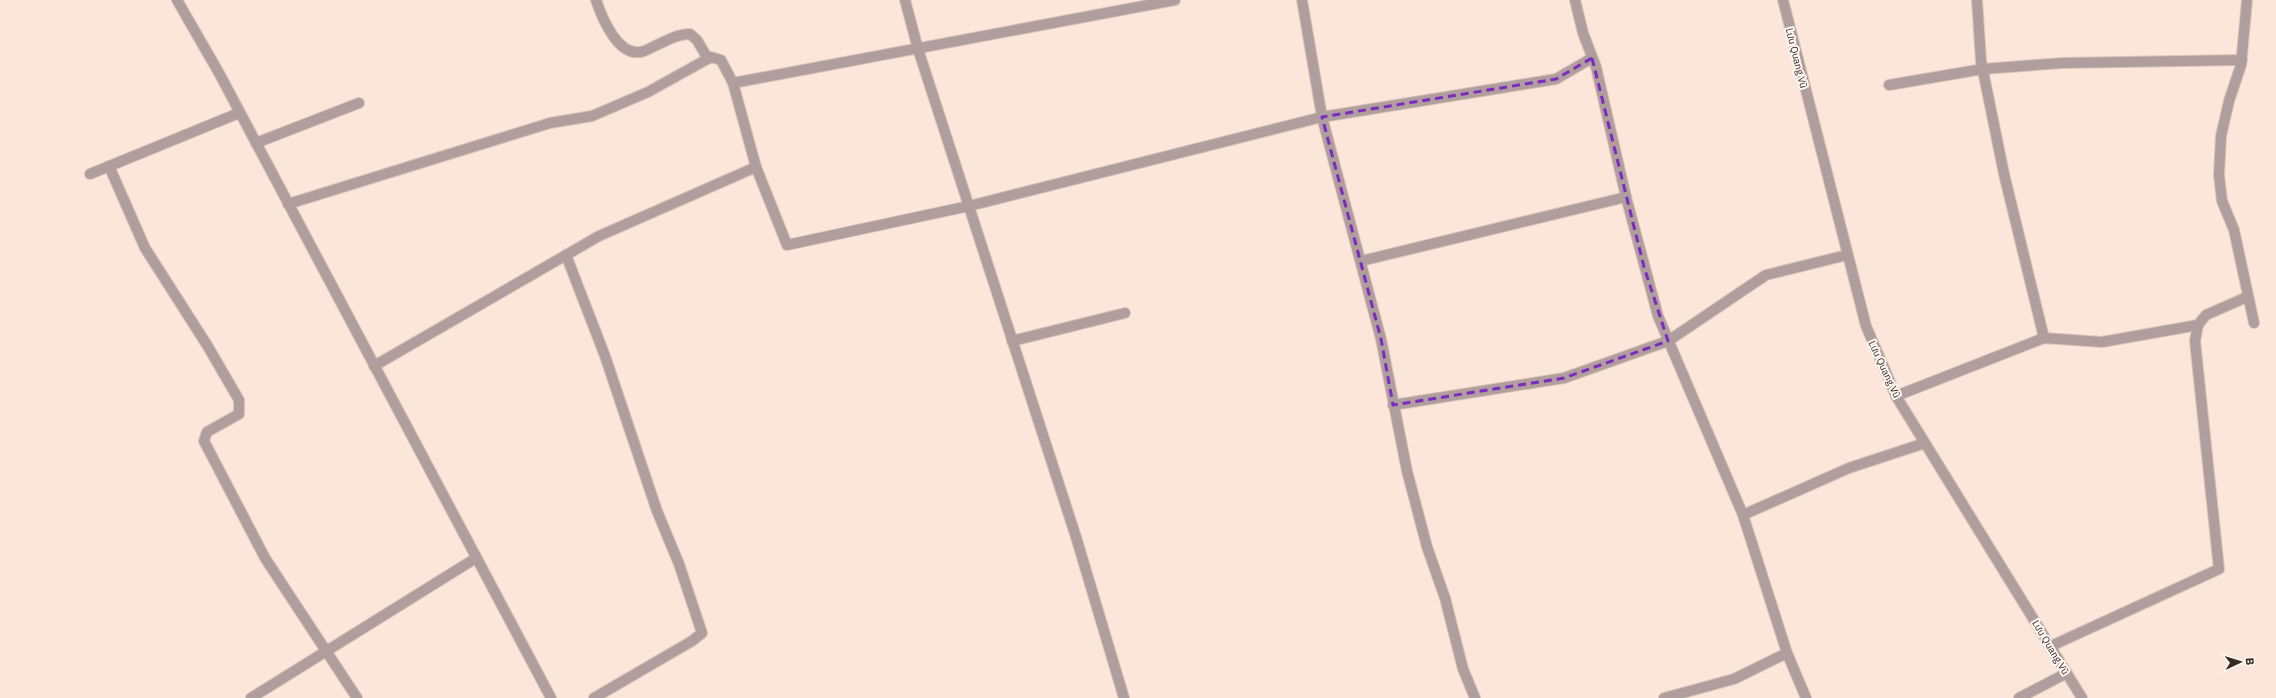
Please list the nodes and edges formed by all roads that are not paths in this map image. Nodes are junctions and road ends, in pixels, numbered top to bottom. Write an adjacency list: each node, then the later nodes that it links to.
1 (177, 0): 18 (street)
2 (596, 0): 12 (street)
3 (905, 0): 10 (street)
4 (1175, 0): 10 (street)
5 (1302, 0): 19 (street)
6 (1575, 0): 11 (street)
7 (1782, 0): 28 (street, Lưu Quang Vũ)
8 (1977, 0): 14 (street)
9 (2247, 0): 13 (street)
10 (918, 48): 15 (street); 26 (street)
11 (1592, 58): 19 (street); 24 (street)
12 (708, 59): 15 (street); 25 (street)
13 (2242, 60): 14 (street); 30 (street)
14 (1983, 70): 16 (street); 34 (street)
15 (733, 83): 22 (street)
16 (1889, 85)
17 (359, 104): 20 (street)
18 (239, 113): 20 (street); 21 (street)
19 (1322, 117): 26 (street); 29 (street)
20 (256, 143): 25 (street)
21 (109, 166): 23 (street); 44 (street)
22 (756, 167): 26 (street); 27 (street)
23 (90, 174)
24 (1626, 197): 29 (street); 36 (street)
25 (288, 204): 37 (street)
26 (969, 206): 35 (street)
27 (566, 255): 37 (street); 50 (street)
28 (1847, 255): 36 (street); 38 (street, Lưu Quang Vũ)
29 (1361, 261): 39 (street)
30 (2247, 297): 32 (street); 33 (street)
31 (1125, 313): 35 (street)
32 (2254, 323)
33 (2198, 324): 34 (street); 43 (street)
34 (2044, 338): 38 (street)
35 (1012, 341): 51 (street)
36 (1668, 341): 39 (street); 41 (street)
37 (374, 366): 42 (street)
38 (1896, 396): 40 (street, Lưu Quang Vũ)
39 (1393, 405): 52 (street)
40 (1925, 443): 41 (street); 43 (street, Lưu Quang Vũ)
41 (1743, 515): 45 (street)
42 (476, 558): 44 (street); 49 (street)
43 (2051, 646): 46 (street, Lưu Quang Vũ)
44 (326, 651): 47 (street); 48 (street)
45 (1787, 653): 53 (street); 54 (street)
46 (2067, 673): 55 (street); 56 (street, Lưu Quang Vũ)
47 (251, 698)
48 (357, 698)
49 (551, 698)
50 (594, 698)
51 (1124, 698)
52 (1475, 698)
53 (1664, 698)
54 (1806, 698)
55 (2019, 698)
56 (2082, 698)

